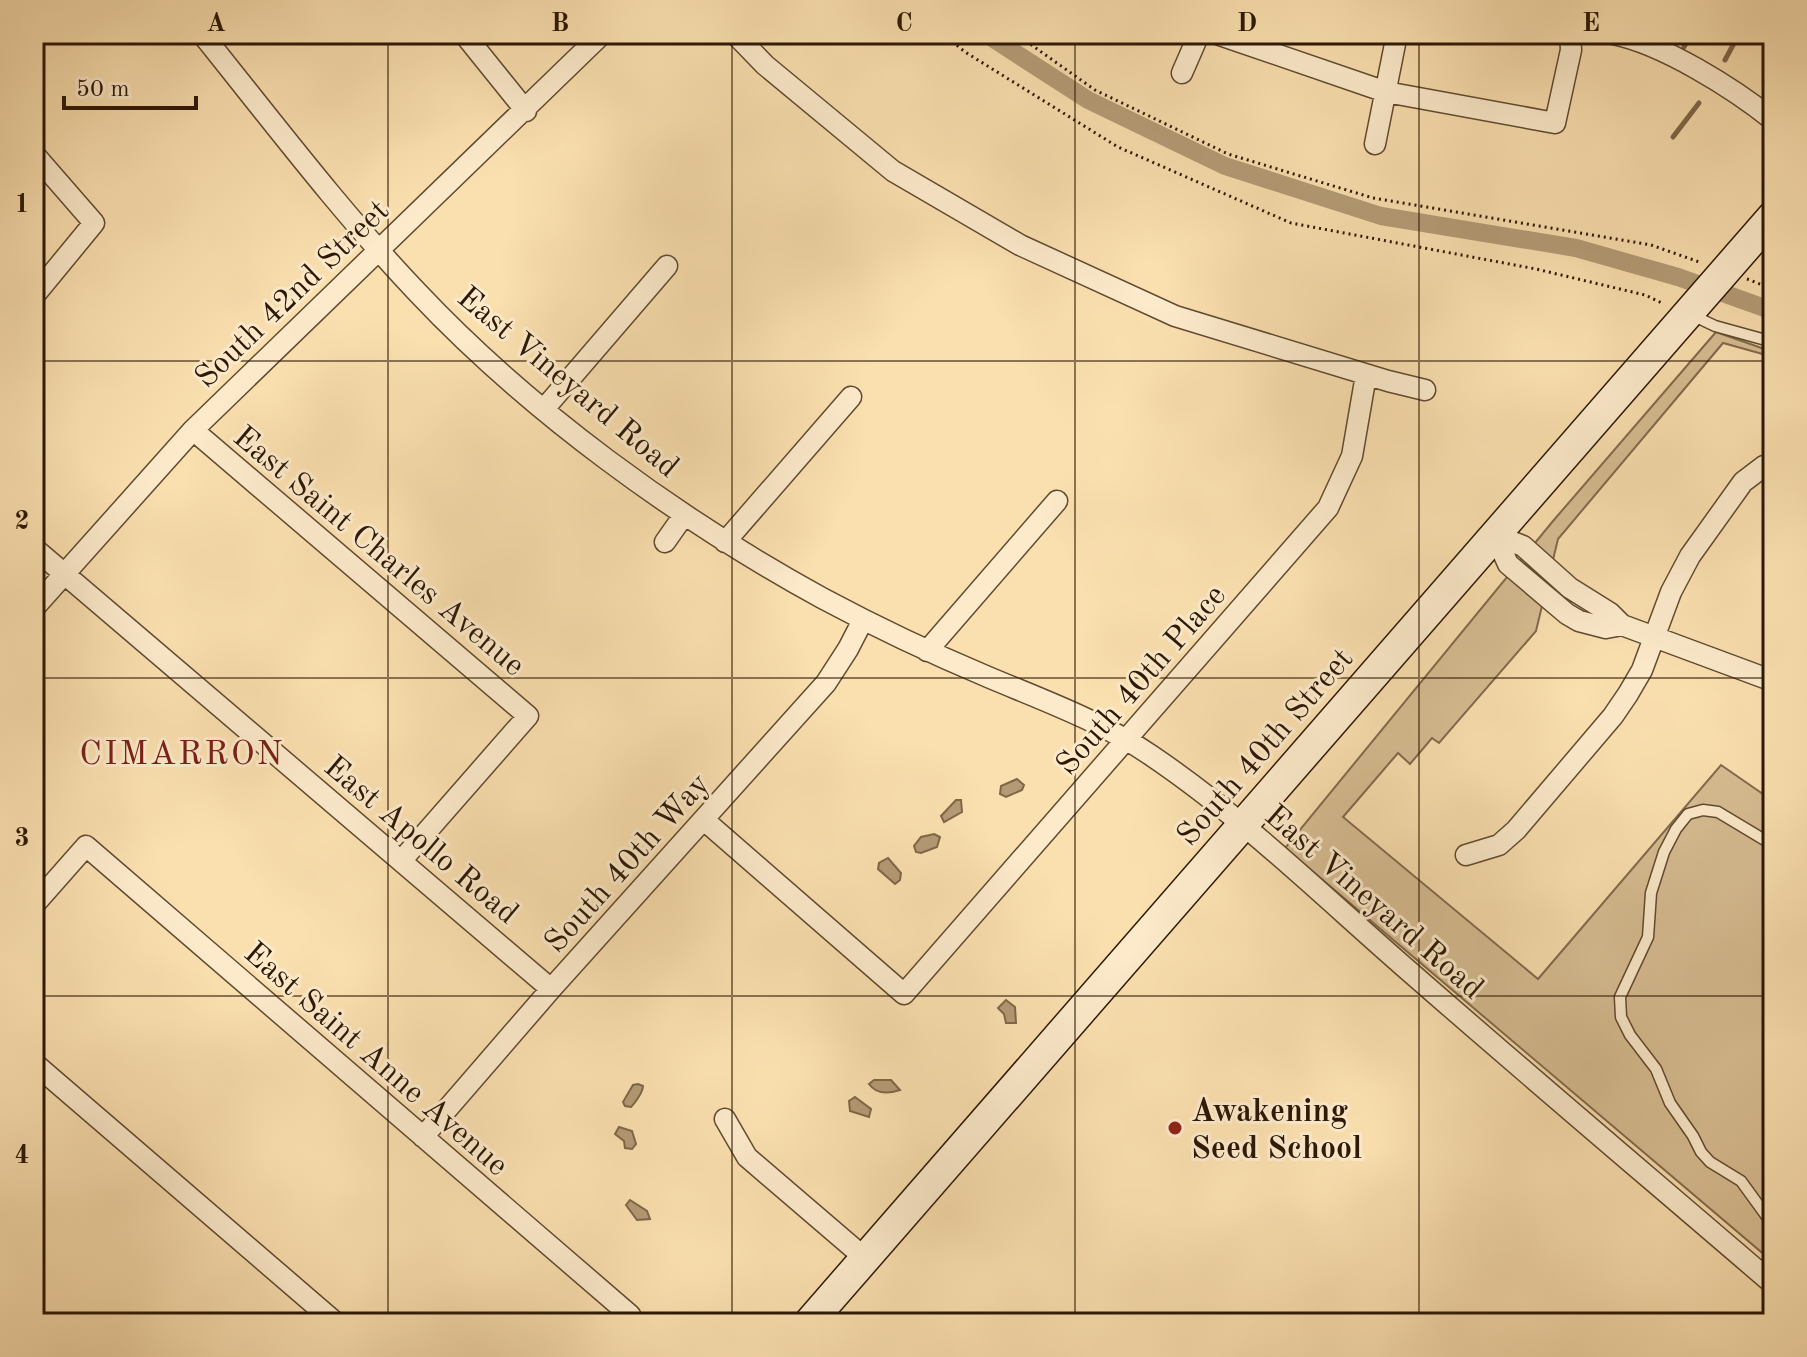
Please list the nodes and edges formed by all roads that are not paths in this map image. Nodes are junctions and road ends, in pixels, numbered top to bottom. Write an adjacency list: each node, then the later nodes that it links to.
1 (202, 34): 17 (street, East Vineyard Road)
2 (464, 34): 12 (street)
3 (602, 34): 12 (street, South 42nd Street)
4 (735, 34): 22 (street)
5 (1199, 34): 10 (street)
6 (1217, 34): 11 (street)
7 (1397, 34): 11 (street)
8 (1570, 34): 11 (street)
9 (1613, 34): 13 (street)
10 (1182, 73)
11 (1386, 92): 14 (street)
12 (526, 111): 17 (street, South 42nd Street)
13 (1773, 120)
14 (1375, 144)
15 (34, 154): 19 (street)
16 (1773, 216): 20 (main road, South 40th Street)
17 (379, 250): 25 (street, East Vineyard Road); 26 (street, South 42nd Street)
18 (667, 266): 25 (street)
19 (34, 296)
20 (1688, 313): 21 (lane); 30 (main road, South 40th Street)
21 (1773, 342)
22 (1366, 375): 23 (street); 43 (street, South 40th Place)
23 (1425, 390)
24 (851, 397): 32 (street)
25 (544, 409): 29 (street, East Vineyard Road)
26 (193, 430): 34 (street, South 42nd Street); 48 (street, East Saint Charles Avenue)
27 (1768, 466): 40 (street)
28 (1057, 501): 41 (street)
29 (684, 515): 31 (street, East Vineyard Road); 32 (street, East Vineyard Road)
30 (1495, 535): 35 (street); 36 (street); 45 (main road, South 40th Street)
31 (665, 542)
32 (725, 542): 38 (street, East Vineyard Road)
33 (34, 548): 34 (street, East Apollo Road)
34 (63, 573): 37 (street, South 42nd Street); 48 (street, East Apollo Road)
35 (1570, 588): 36 (street); 39 (street)
36 (1557, 605): 39 (street)
37 (34, 608)
38 (863, 620): 41 (street, East Vineyard Road); 44 (street, South 40th Way)
39 (1622, 625): 40 (street)
40 (1653, 637): 42 (street); 47 (street)
41 (927, 651): 43 (street, East Vineyard Road)
42 (1773, 681)
43 (1127, 740): 44 (street, South 40th Place); 45 (street, East Vineyard Road)
44 (704, 820): 50 (street, South 40th Way)
45 (1242, 826): 55 (main road, South 40th Street); 56 (street, East Vineyard Road)
46 (1773, 845): 54 (lane)
47 (1466, 855)
48 (401, 861): 50 (street, East Apollo Road)
49 (34, 905): 53 (street, East Saint Anne Avenue)
50 (551, 989): 53 (street, South 40th Way)
51 (34, 1063): 58 (street)
52 (725, 1119): 55 (street)
53 (423, 1137): 57 (street, East Saint Anne Avenue)
54 (1773, 1225)
55 (866, 1259): 59 (main road, South 40th Street)
56 (1773, 1284)
57 (627, 1319)
58 (336, 1323)
59 (809, 1323)

